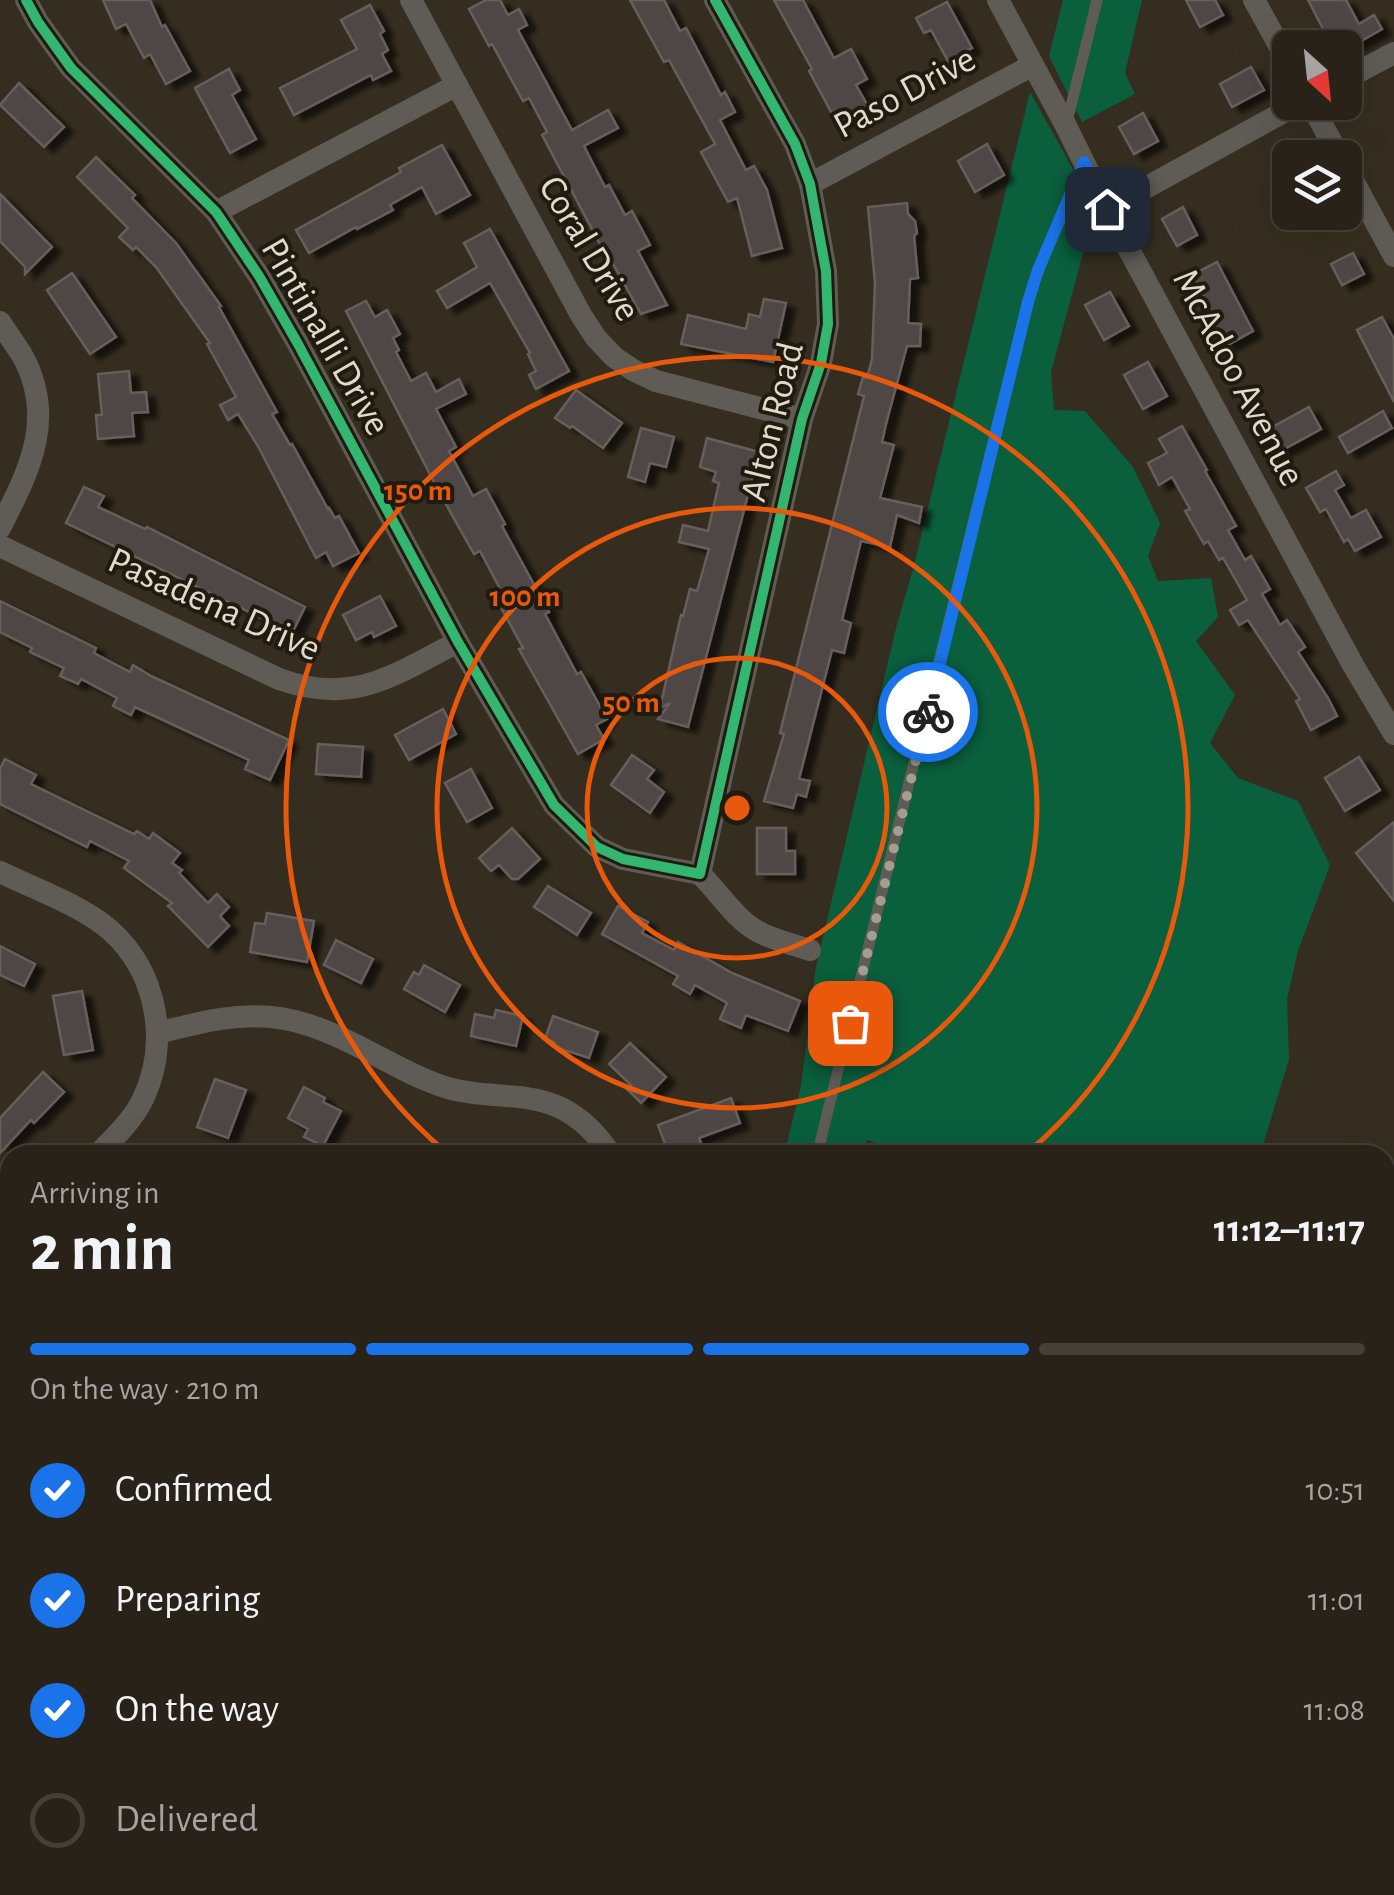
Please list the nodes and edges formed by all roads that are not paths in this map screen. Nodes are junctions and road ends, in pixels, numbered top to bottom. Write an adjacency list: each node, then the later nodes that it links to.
1 (26, 0): 18 (street, Pintinalli Drive)
2 (411, 0): 11 (street, Coral Drive)
3 (715, 0): 15 (street, Alton Road)
4 (998, 0): 9 (street, McAdoo Avenue)
5 (1096, 0): 13 (lane)
6 (1254, 0): 7 (street)
7 (1272, 32)
8 (1394, 52): 10 (street)
9 (1033, 65): 13 (street, McAdoo Avenue); 15 (street, Paso Drive)
10 (1362, 70)
11 (457, 85): 18 (street); 21 (street, Coral Drive)
12 (1272, 118): 17 (street)
13 (1066, 126): 14 (street, McAdoo Avenue)
14 (1084, 162): 17 (street, McAdoo Avenue); 32 (lane)
15 (810, 184): 21 (street, Alton Road)
16 (1362, 197): 19 (street)
17 (1107, 209): 25 (street, McAdoo Avenue)
18 (216, 212): 24 (street, Pintinalli Drive)
19 (1394, 256)
20 (0, 322): 22 (street)
21 (802, 419): 27 (street, Alton Road)
22 (0, 528)
23 (0, 546): 24 (street, Pasadena Drive)
24 (458, 642): 27 (street, Pintinalli Drive)
25 (1394, 734)
26 (0, 872): 29 (street)
27 (700, 874): 28 (street)
28 (810, 950)
29 (157, 1033): 30 (street); 31 (street)
30 (107, 1145)
31 (604, 1145)
32 (819, 1145)

